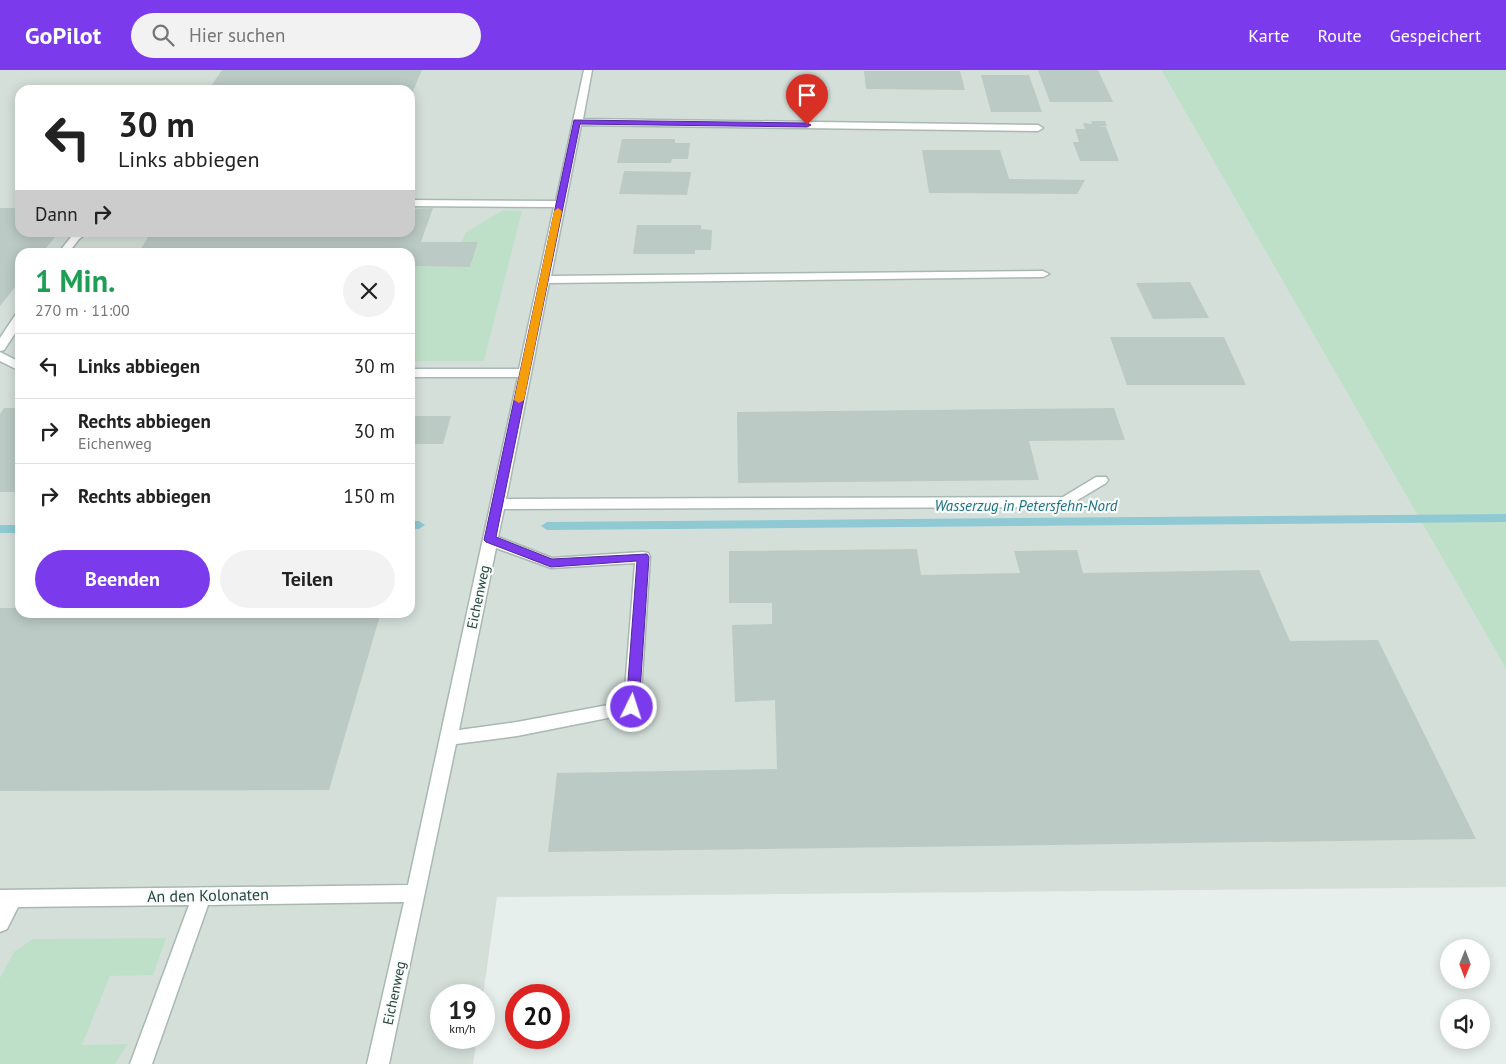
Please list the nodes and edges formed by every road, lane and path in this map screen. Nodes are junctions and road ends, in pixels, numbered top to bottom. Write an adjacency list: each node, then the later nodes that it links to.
1 (588, 70): 2 (street, Eichenweg)
2 (577, 122): 3 (street); 5 (street, Eichenweg)
3 (1038, 128)
4 (415, 203): 5 (street)
5 (560, 204): 9 (street, Eichenweg)
6 (76, 237): 7 (street)
7 (67, 248)
8 (1043, 274): 9 (street)
9 (544, 280): 15 (street, Eichenweg)
10 (15, 324): 11 (street)
11 (0, 346)
12 (0, 356): 13 (street)
13 (15, 364)
14 (415, 373): 15 (street)
15 (524, 373): 17 (street, Eichenweg)
16 (1102, 480): 17 (street)
17 (497, 504): 18 (street, Eichenweg)
18 (490, 540): 19 (street, Eichenweg); 19 (street)
19 (448, 738): 20 (street, Eichenweg)
20 (416, 893): 21 (street, An den Kolonaten); 25 (street, Eichenweg)
21 (202, 895): 22 (street, An den Kolonaten); 24 (street)
22 (6, 899): 23 (street)
23 (0, 923)
24 (141, 1064)
25 (378, 1064)

